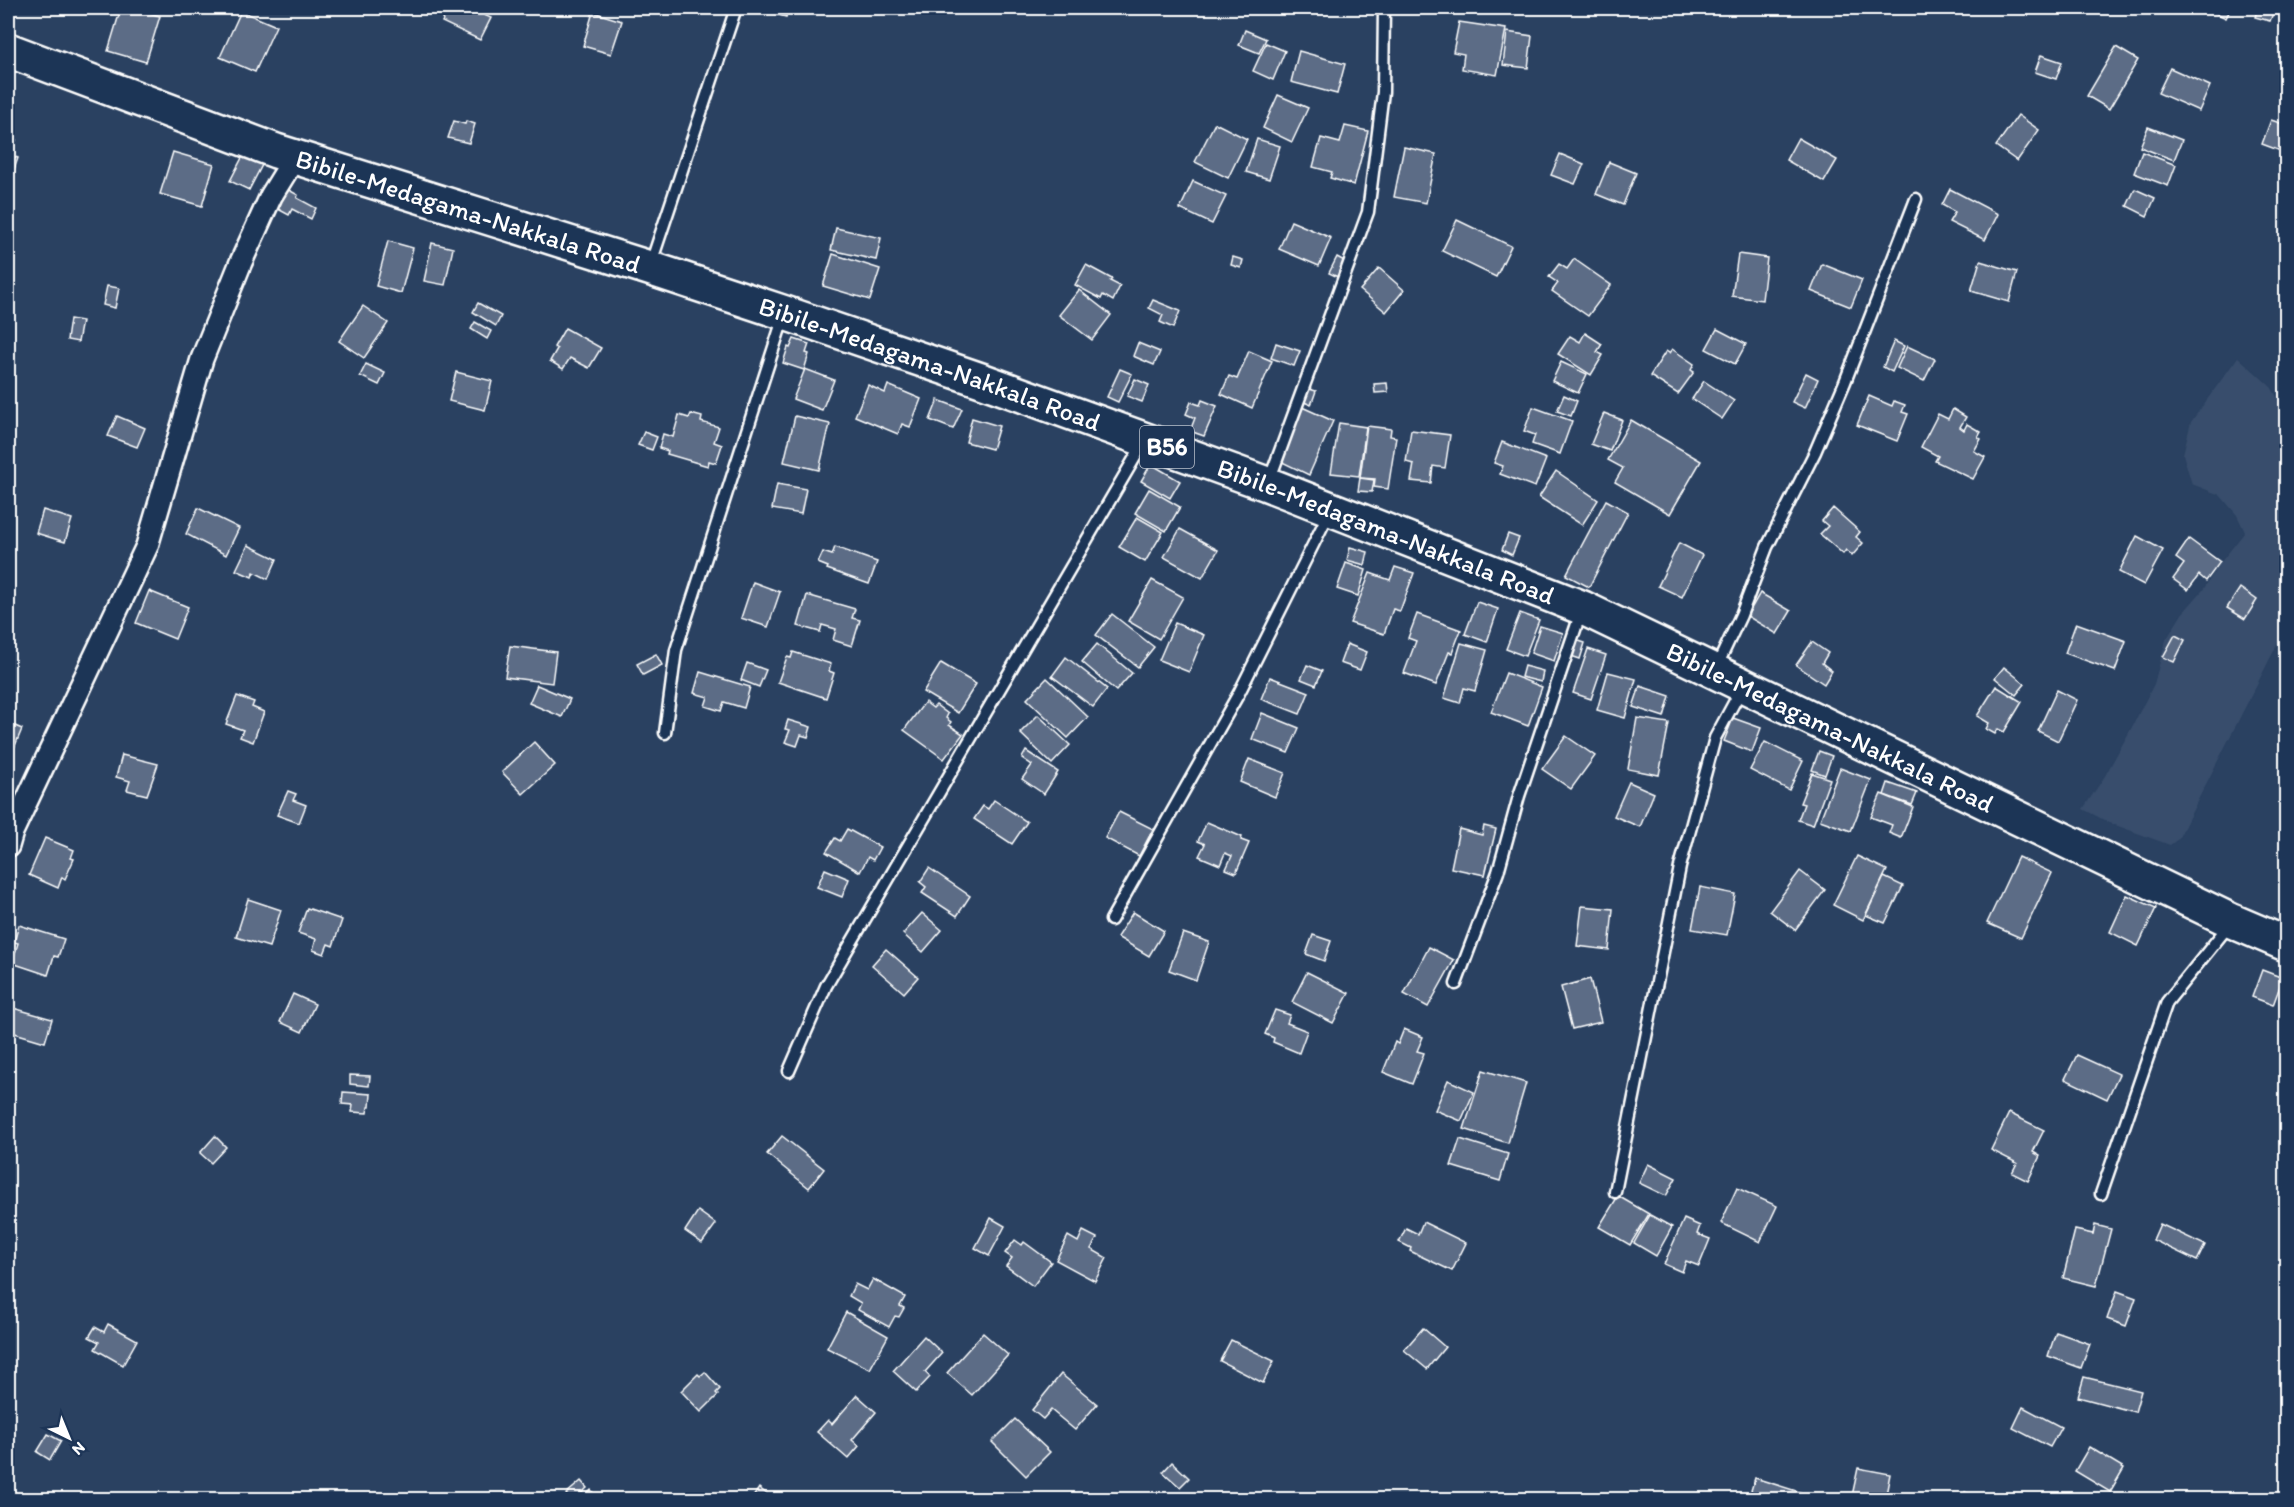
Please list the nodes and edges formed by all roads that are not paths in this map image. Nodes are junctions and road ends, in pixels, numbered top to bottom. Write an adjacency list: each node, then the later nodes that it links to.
1 (736, 8): 6 (lane)
2 (1384, 8): 9 (lane)
3 (8, 50): 4 (main road, Bibile-Medagama-Nakkala Road / B56)
4 (295, 157): 6 (main road, Bibile-Medagama-Nakkala Road / B56); 15 (street)
5 (1916, 199): 12 (lane)
6 (649, 268): 7 (main road, Bibile-Medagama-Nakkala Road / B56)
7 (785, 313): 8 (main road, Bibile-Medagama-Nakkala Road / B56); 14 (lane)
8 (1146, 440): 9 (main road, Bibile-Medagama-Nakkala Road / B56); 20 (lane)
9 (1268, 484): 10 (main road, Bibile-Medagama-Nakkala Road / B56)
10 (1330, 511): 11 (main road, Bibile-Medagama-Nakkala Road / B56); 16 (lane)
11 (1583, 608): 12 (main road, Bibile-Medagama-Nakkala Road / B56); 19 (lane)
12 (1714, 671): 13 (main road, Bibile-Medagama-Nakkala Road / B56)
13 (1743, 686): 17 (main road, Bibile-Medagama-Nakkala Road / B56); 21 (lane)
14 (665, 733)
15 (8, 846)
16 (1111, 920)
17 (2232, 921): 18 (main road, Bibile-Medagama-Nakkala Road / B56); 22 (lane)
18 (2286, 944)
19 (1456, 984)
20 (789, 1071)
21 (1616, 1192)
22 (2101, 1194)

